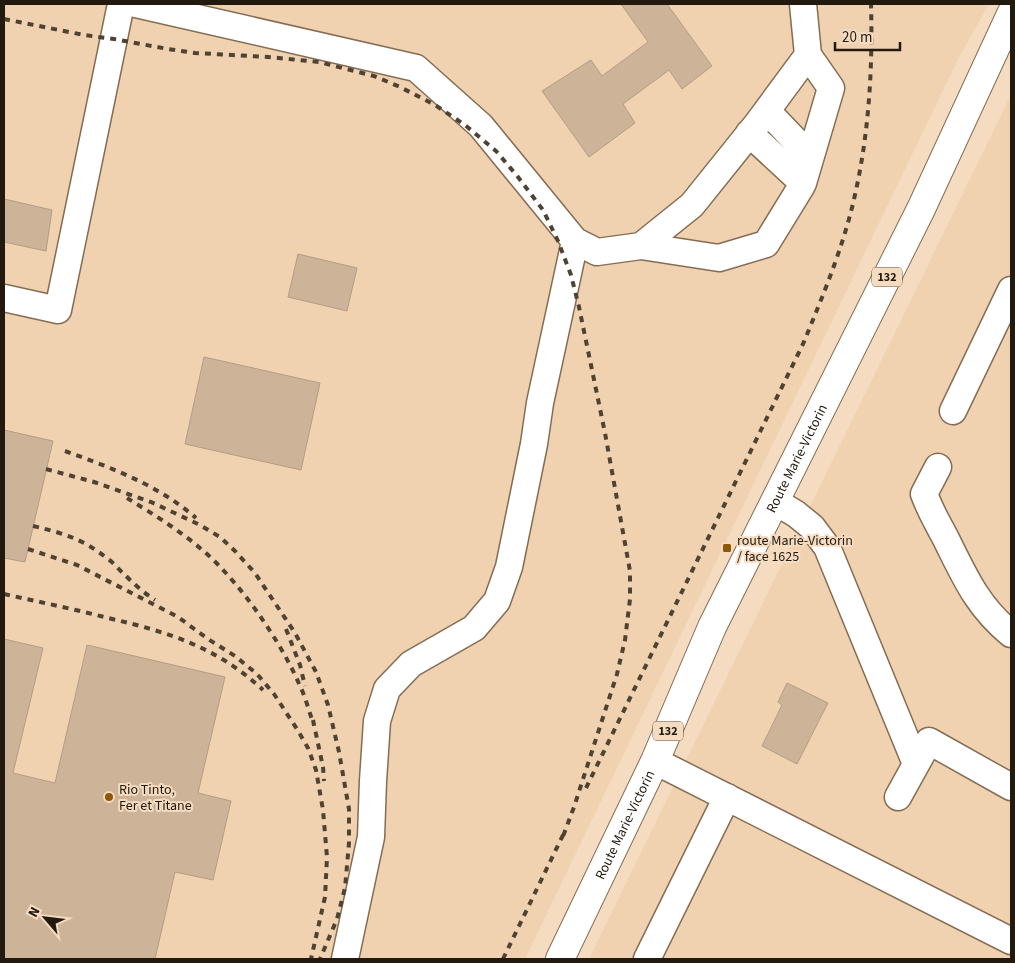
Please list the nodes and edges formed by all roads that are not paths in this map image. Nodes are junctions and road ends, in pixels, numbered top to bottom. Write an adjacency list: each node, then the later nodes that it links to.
1 (121, 4): 17 (lane)
2 (136, 4): 13 (lane)
3 (803, 4): 7 (lane)
4 (1000, 4): 6 (lane)
5 (1011, 14): 6 (main road, Route Marie-Victorin / 132)
6 (994, 49): 20 (main road, Route Marie-Victorin / 132)
7 (808, 55): 8 (lane); 10 (lane)
8 (767, 111): 9 (lane); 10 (lane)
9 (749, 133): 11 (lane); 12 (lane)
10 (810, 156): 11 (lane)
11 (803, 183): 15 (lane)
12 (682, 213): 14 (lane); 15 (lane)
13 (576, 241): 14 (lane); 28 (lane)
14 (640, 246): 15 (lane)
15 (701, 255)
16 (1011, 290): 18 (lane)
17 (4, 298)
18 (953, 411)
19 (938, 467): 21 (lane)
20 (776, 502): 22 (main road, Route Marie-Victorin / 132); 23 (lane)
21 (1011, 634)
22 (656, 761): 25 (lane); 29 (main road, Route Marie-Victorin / 132)
23 (916, 764): 24 (lane); 26 (lane)
24 (1011, 787)
25 (726, 797): 27 (lane); 30 (lane)
26 (898, 797)
27 (1011, 941)
28 (345, 959)
29 (560, 959)
30 (647, 959)

